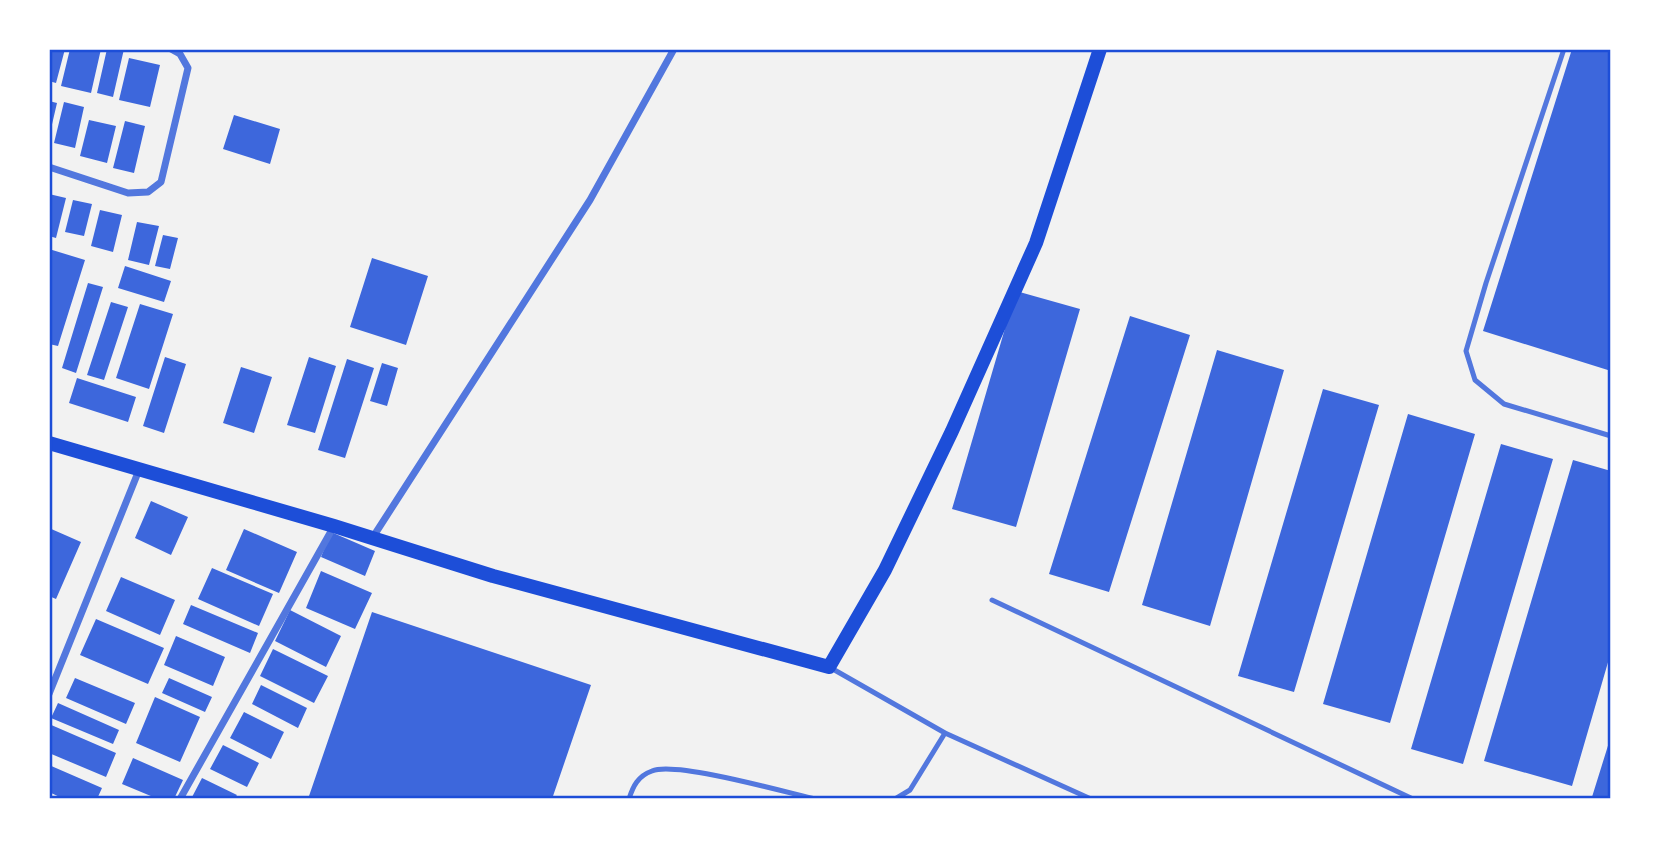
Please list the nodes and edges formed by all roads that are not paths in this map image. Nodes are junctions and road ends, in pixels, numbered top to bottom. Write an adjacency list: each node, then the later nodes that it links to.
1 (171, 49): 5 (street)
2 (674, 49): 10 (street)
3 (1100, 49): 12 (main road)
4 (1564, 49): 6 (lane)
5 (49, 167)
6 (1611, 436)
7 (49, 443): 8 (main road)
8 (139, 470): 9 (main road); 13 (street)
9 (334, 526): 10 (main road); 15 (street)
10 (373, 537): 12 (main road)
11 (992, 600): 20 (lane)
12 (829, 667): 14 (lane)
13 (49, 694)
14 (945, 733): 18 (lane); 19 (lane)
15 (180, 799)
16 (629, 799): 17 (lane)
17 (815, 799)
18 (895, 799)
19 (1091, 799)
20 (1413, 799)

